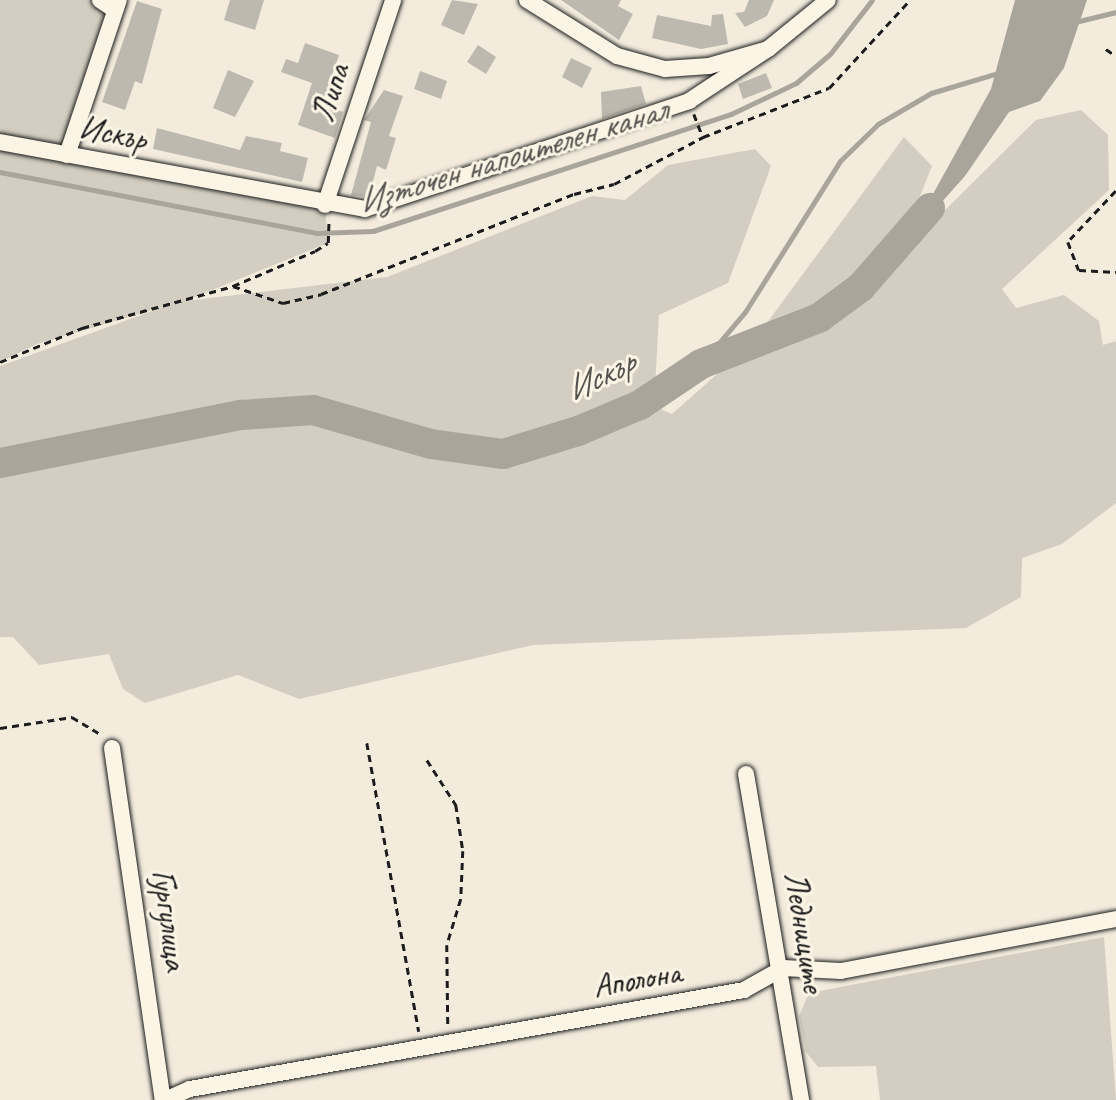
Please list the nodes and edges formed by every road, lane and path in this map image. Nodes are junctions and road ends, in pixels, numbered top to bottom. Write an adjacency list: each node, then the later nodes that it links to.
1 (100, 0): 6 (street)
2 (393, 0): 15 (street, Липа)
3 (527, 0): 7 (street)
4 (828, 0): 7 (street, Искър)
5 (910, 0): 11 (path)
6 (117, 5): 13 (street)
7 (768, 49): 15 (street, Искър)
8 (1106, 49): 9 (path)
9 (1116, 56)
10 (694, 113): 11 (path)
11 (703, 137): 17 (path)
12 (0, 142): 13 (street, Искър)
13 (66, 155): 15 (street, Искър)
14 (1116, 191): 16 (path)
15 (328, 213): 17 (path)
16 (1116, 272)
17 (233, 286): 18 (path)
18 (0, 362)
19 (0, 727): 21 (path)
20 (367, 743): 27 (path)
21 (112, 748): 28 (street, Гургулица)
22 (427, 760): 26 (path)
23 (746, 774): 25 (street, Ледниците)
24 (1116, 919): 25 (street)
25 (783, 968): 26 (street, Аполона); 29 (street, Ледниците)
26 (448, 1044): 27 (street, Аполона)
27 (422, 1048): 28 (street, Аполона)
28 (164, 1100)
29 (801, 1100)

